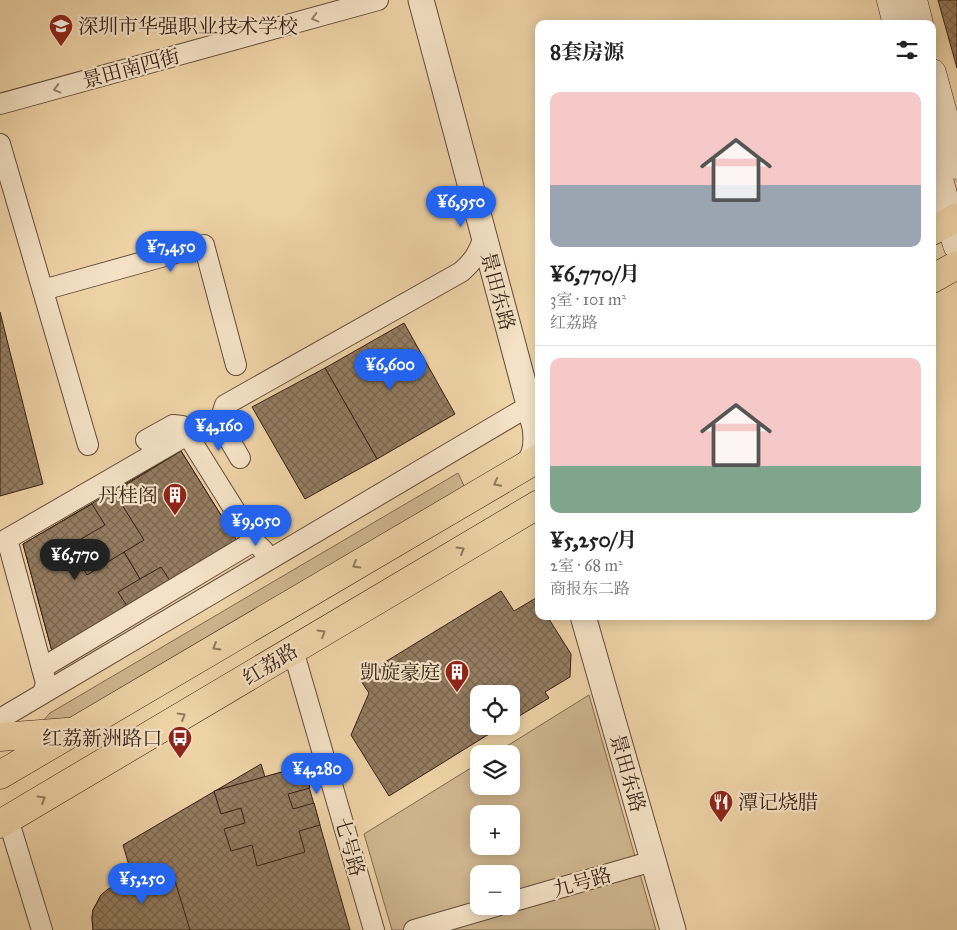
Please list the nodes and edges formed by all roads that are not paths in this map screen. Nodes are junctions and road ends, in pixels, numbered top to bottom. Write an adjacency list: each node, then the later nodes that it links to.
1 (378, 0): 9 (street, 景田南四街, one-way to 9)
2 (421, 0): 14 (street, 景田东路)
3 (431, 0): 21 (street, 景田东路)
4 (891, 0): 6 (main road)
5 (913, 0): 7 (main road)
6 (896, 20)
7 (918, 20)
8 (936, 88): 11 (main road)
9 (0, 104)
10 (0, 144): 18 (street)
11 (957, 165)
12 (936, 172): 13 (main road)
13 (949, 229)
14 (484, 237): 16 (street); 19 (street, 景田东路)
15 (957, 265): 17 (main road)
16 (461, 272): 19 (street); 26 (street)
17 (936, 277)
18 (43, 290): 20 (street); 25 (street)
19 (498, 291): 21 (street, 景田东路)
20 (236, 365)
21 (534, 405): 22 (street, 景田东路); 32 (street)
22 (535, 420)
23 (187, 435): 24 (street); 30 (street); 31 (street)
24 (146, 440)
25 (88, 445)
26 (240, 458)
27 (533, 462): 37 (main road, 红荔路, one-way to 37)
28 (535, 506): 34 (main road, 红荔路, one-way to 28)
29 (31, 510): 30 (street)
30 (2, 536): 35 (street)
31 (254, 541): 32 (street); 35 (street)
32 (278, 554): 36 (street)
33 (584, 620): 41 (street, 景田东路)
34 (293, 650): 40 (main road, 红荔路, one-way to 34); 45 (street, 七号路)
35 (42, 668): 36 (street)
36 (43, 693): 38 (street)
37 (74, 731): 38 (main road); 39 (main road, 红荔路)
38 (0, 732)
39 (0, 775)
40 (4, 821): 44 (street)
41 (653, 861): 42 (street, 九号路); 47 (street, 景田东路)
42 (520, 899)
43 (470, 914): 46 (street)
44 (42, 930)
45 (374, 930)
46 (414, 930)
47 (673, 930)

